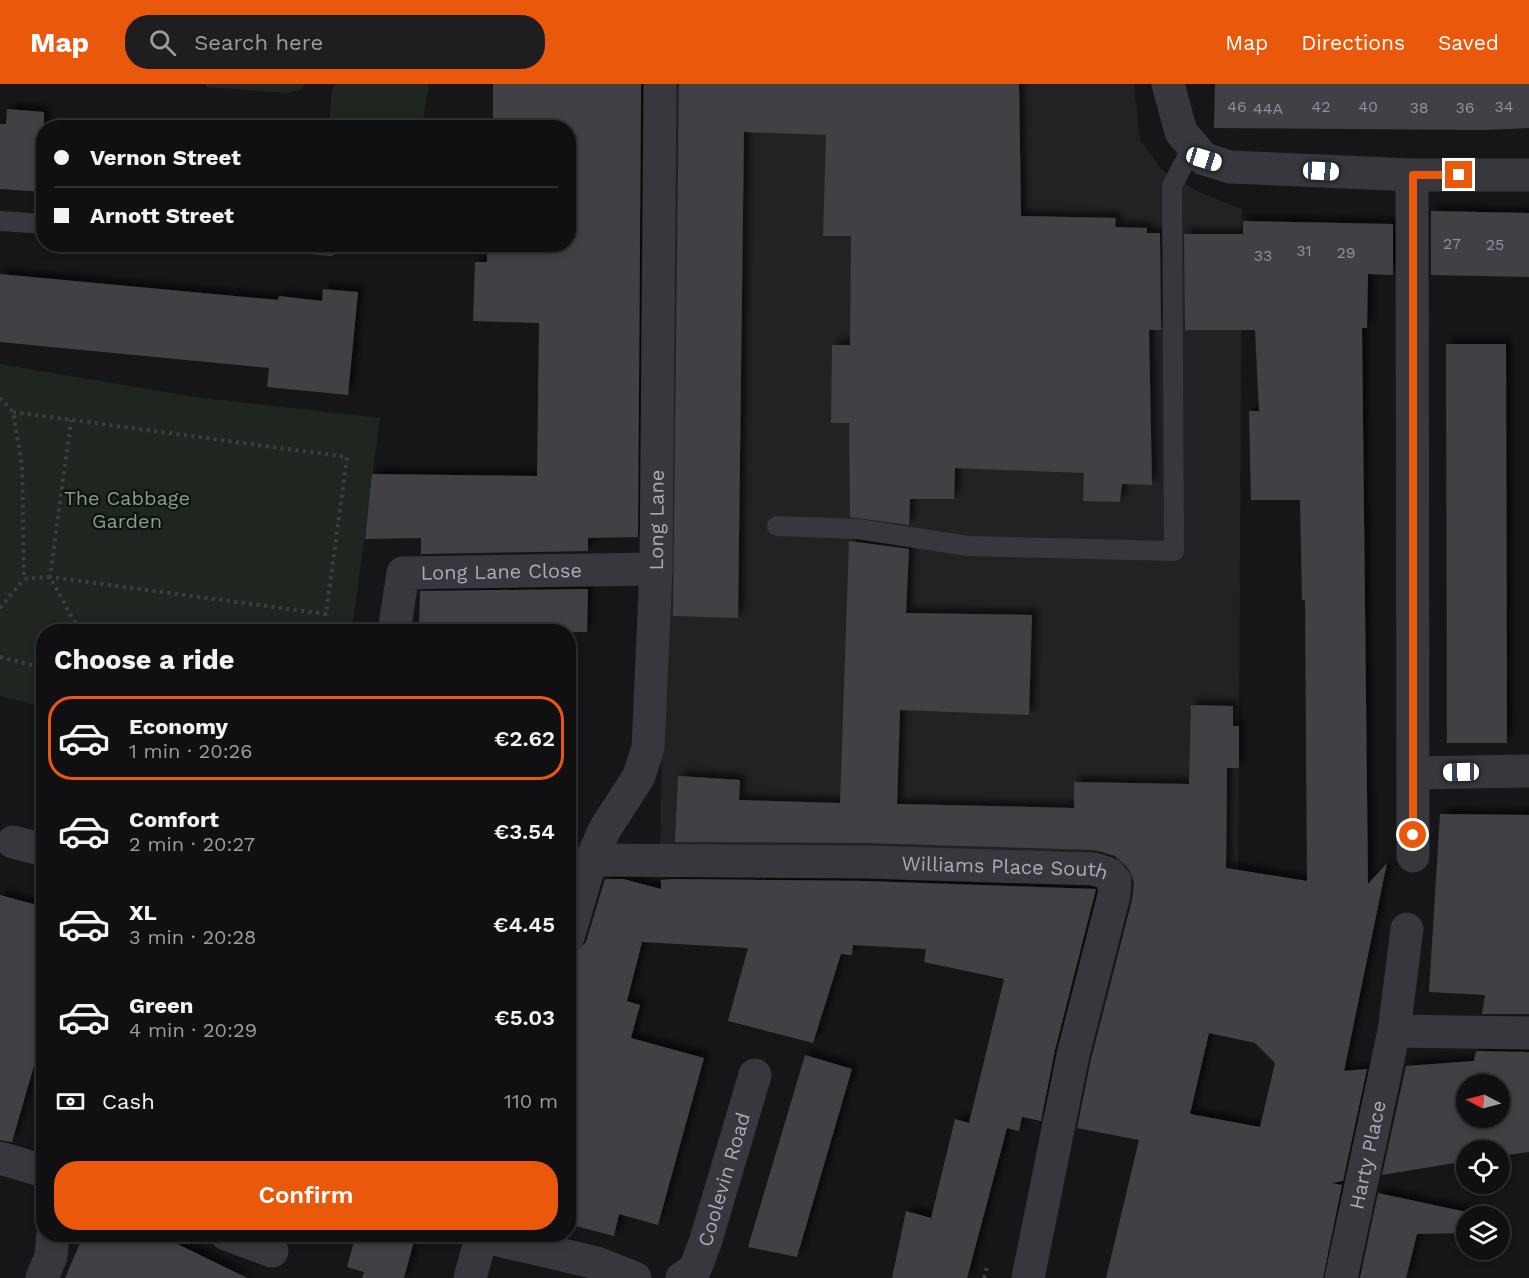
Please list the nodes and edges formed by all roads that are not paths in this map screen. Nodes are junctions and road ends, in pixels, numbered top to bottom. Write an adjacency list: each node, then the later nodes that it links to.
1 (660, 84): 9 (street, Long Lane)
2 (1168, 84): 3 (street)
3 (1193, 146): 4 (street); 8 (lane)
4 (1413, 175): 5 (street); 12 (street)
5 (1529, 175)
6 (0, 221): 7 (lane)
7 (36, 223)
8 (777, 526)
9 (656, 569): 10 (street, Long Lane Close); 14 (street, Long Lane)
10 (395, 624)
11 (1529, 771): 12 (street)
12 (1415, 773): 13 (street)
13 (1413, 856)
14 (591, 860): 15 (street, Long Lane); 32 (street, Williams Place South)
15 (576, 910)
16 (1407, 929): 17 (street, Harty Place)
17 (1394, 1030): 18 (street); 33 (street, Harty Place)
18 (1529, 1033)
19 (755, 1075): 31 (street, Coolevin Road)
20 (0, 1158): 21 (street)
21 (36, 1169)
22 (52, 1242): 28 (street)
23 (248, 1242): 26 (street)
24 (479, 1242): 29 (street)
25 (503, 1242): 27 (street)
26 (272, 1251)
27 (595, 1271): 30 (street)
28 (42, 1278)
29 (470, 1278)
30 (635, 1278)
31 (682, 1278)
32 (1028, 1278)
33 (1341, 1278)

